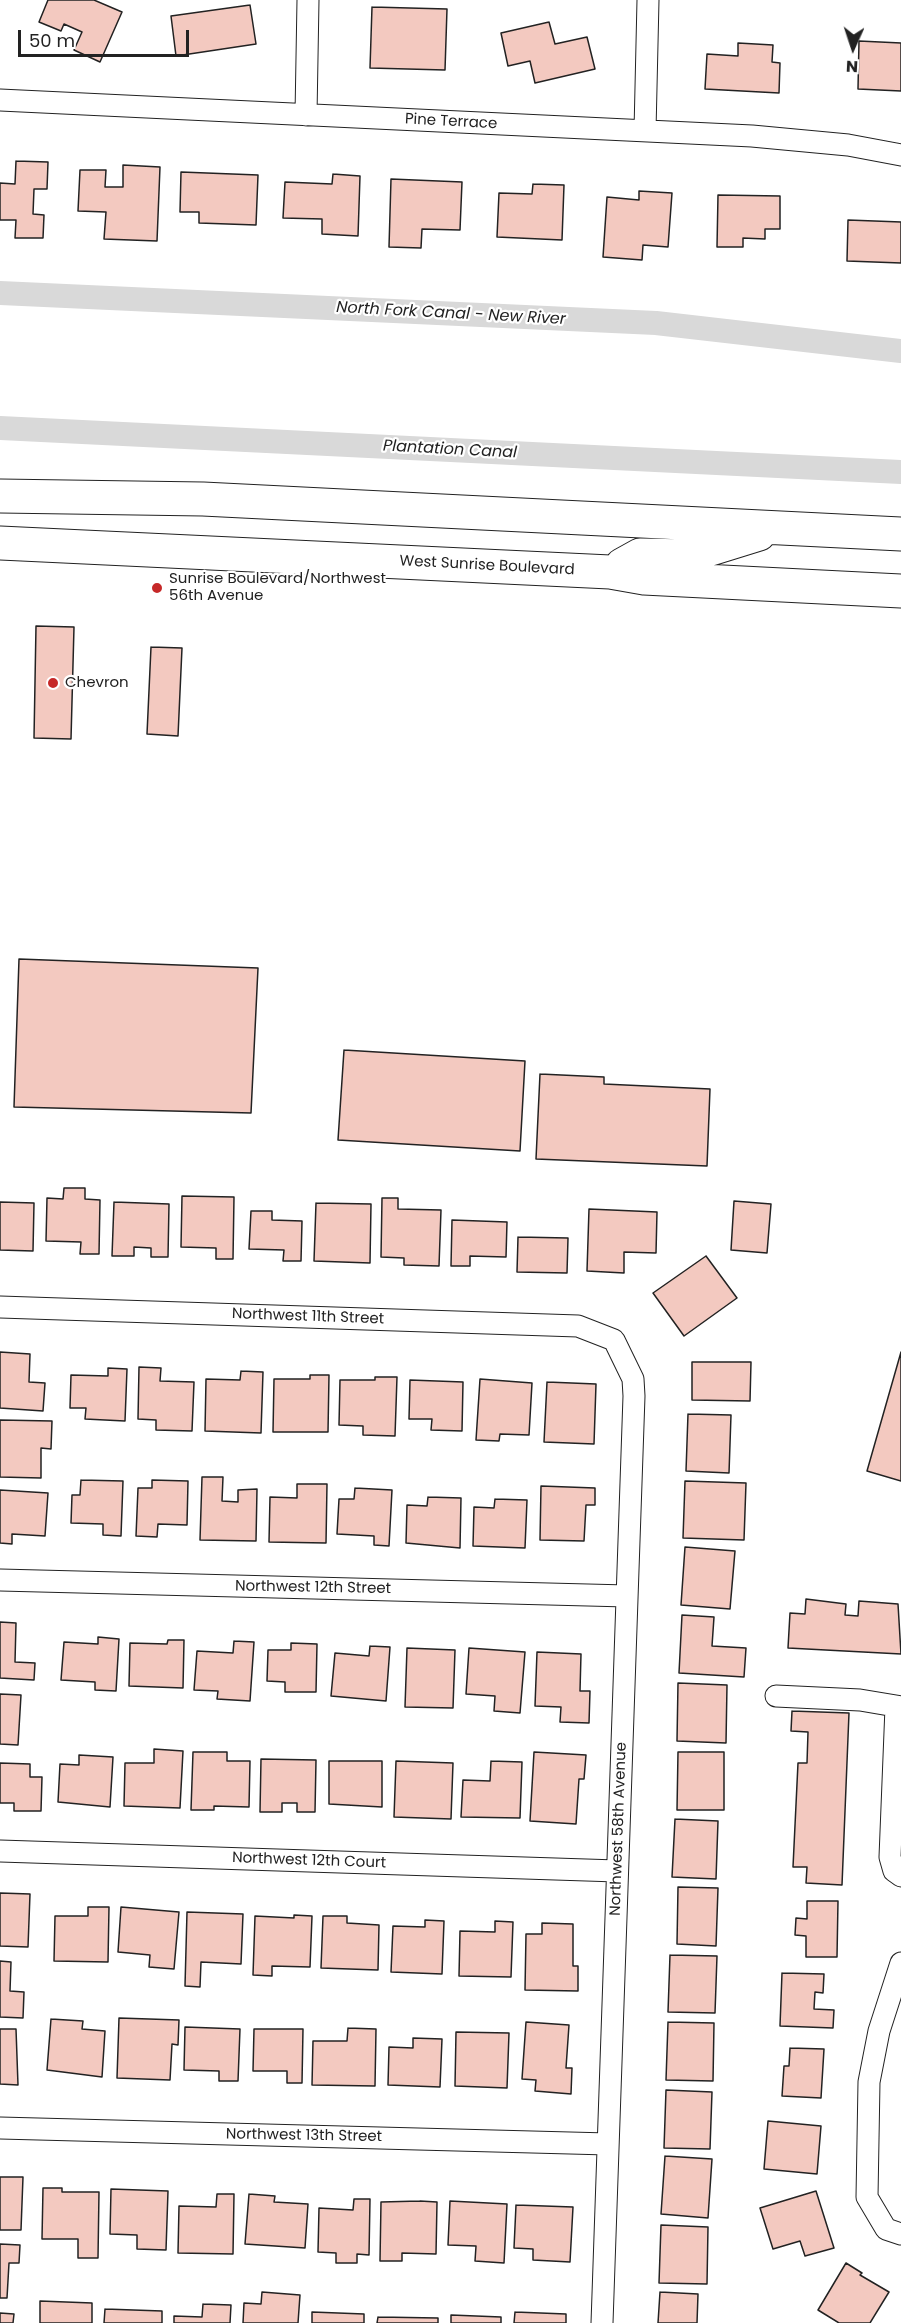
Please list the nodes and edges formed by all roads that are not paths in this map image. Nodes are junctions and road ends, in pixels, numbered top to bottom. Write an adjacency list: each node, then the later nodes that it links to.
1 (308, 0): 4 (street)
2 (648, 0): 5 (street)
3 (0, 100): 4 (street, Pine Terrace)
4 (306, 115): 5 (street, Pine Terrace)
5 (645, 131): 6 (street, Pine Terrace)
6 (901, 155)
7 (0, 496): 8 (highway)
8 (781, 528): 9 (highway); 11 (highway)
9 (901, 534)
10 (0, 543): 11 (highway, West Sunrise Boulevard)
11 (610, 572): 12 (highway, West Sunrise Boulevard)
12 (901, 591)
13 (0, 1307): 14 (street, Northwest 11th Street)
14 (614, 1340): 16 (street, Northwest 58th Avenue)
15 (0, 1580): 16 (street, Northwest 12th Street)
16 (627, 1596): 20 (street, Northwest 58th Avenue)
17 (776, 1696): 18 (street)
18 (899, 1707): 21 (street)
19 (0, 1851): 20 (street, Northwest 12th Court)
20 (617, 1871): 24 (street, Northwest 58th Avenue)
21 (901, 1876)
22 (901, 1963): 25 (street)
23 (0, 2128): 24 (street, Northwest 13th Street)
24 (608, 2144): 26 (street, Northwest 58th Avenue)
25 (893, 2231)
26 (602, 2323)

